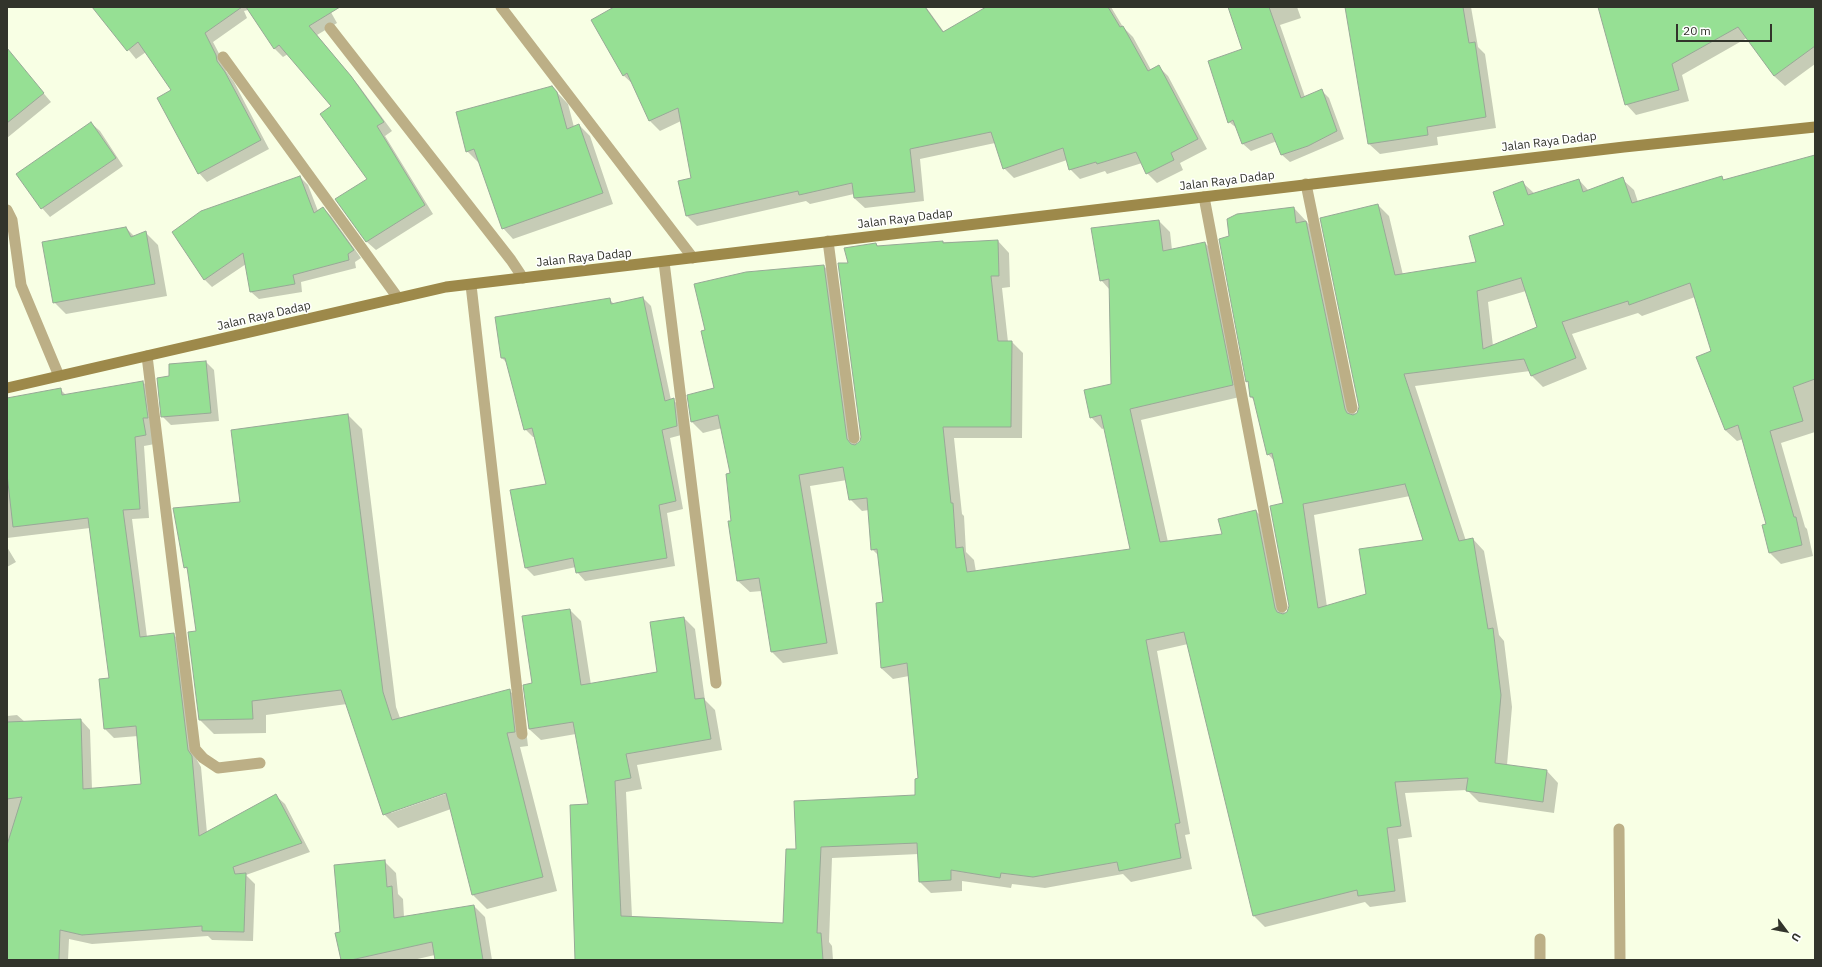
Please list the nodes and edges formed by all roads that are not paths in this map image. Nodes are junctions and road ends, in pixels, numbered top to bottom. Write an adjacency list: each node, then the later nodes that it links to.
1 (501, 7): 9 (street)
2 (330, 28): 11 (street)
3 (223, 57): 13 (street)
4 (1815, 126): 5 (main road, Jalan Raya Dadap)
5 (1306, 184): 6 (main road, Jalan Raya Dadap); 17 (street)
6 (1204, 197): 8 (main road, Jalan Raya Dadap); 19 (street)
7 (7, 210): 15 (street)
8 (828, 242): 9 (main road, Jalan Raya Dadap); 18 (street)
9 (693, 258): 10 (main road, Jalan Raya Dadap)
10 (664, 262): 11 (main road, Jalan Raya Dadap); 20 (street)
11 (523, 278): 12 (main road, Jalan Raya Dadap)
12 (471, 285): 13 (main road, Jalan Raya Dadap); 21 (street)
13 (398, 298): 14 (main road, Jalan Raya Dadap)
14 (147, 356): 15 (main road, Jalan Raya Dadap); 22 (street)
15 (60, 376): 16 (main road, Jalan Raya Dadap)
16 (7, 388)
17 (1352, 408)
18 (854, 438)
19 (1282, 607)
20 (716, 683)
21 (522, 734)
22 (260, 763)
23 (1619, 829): 26 (street)
24 (1540, 938): 25 (street)
25 (1540, 960)
26 (1620, 960)

